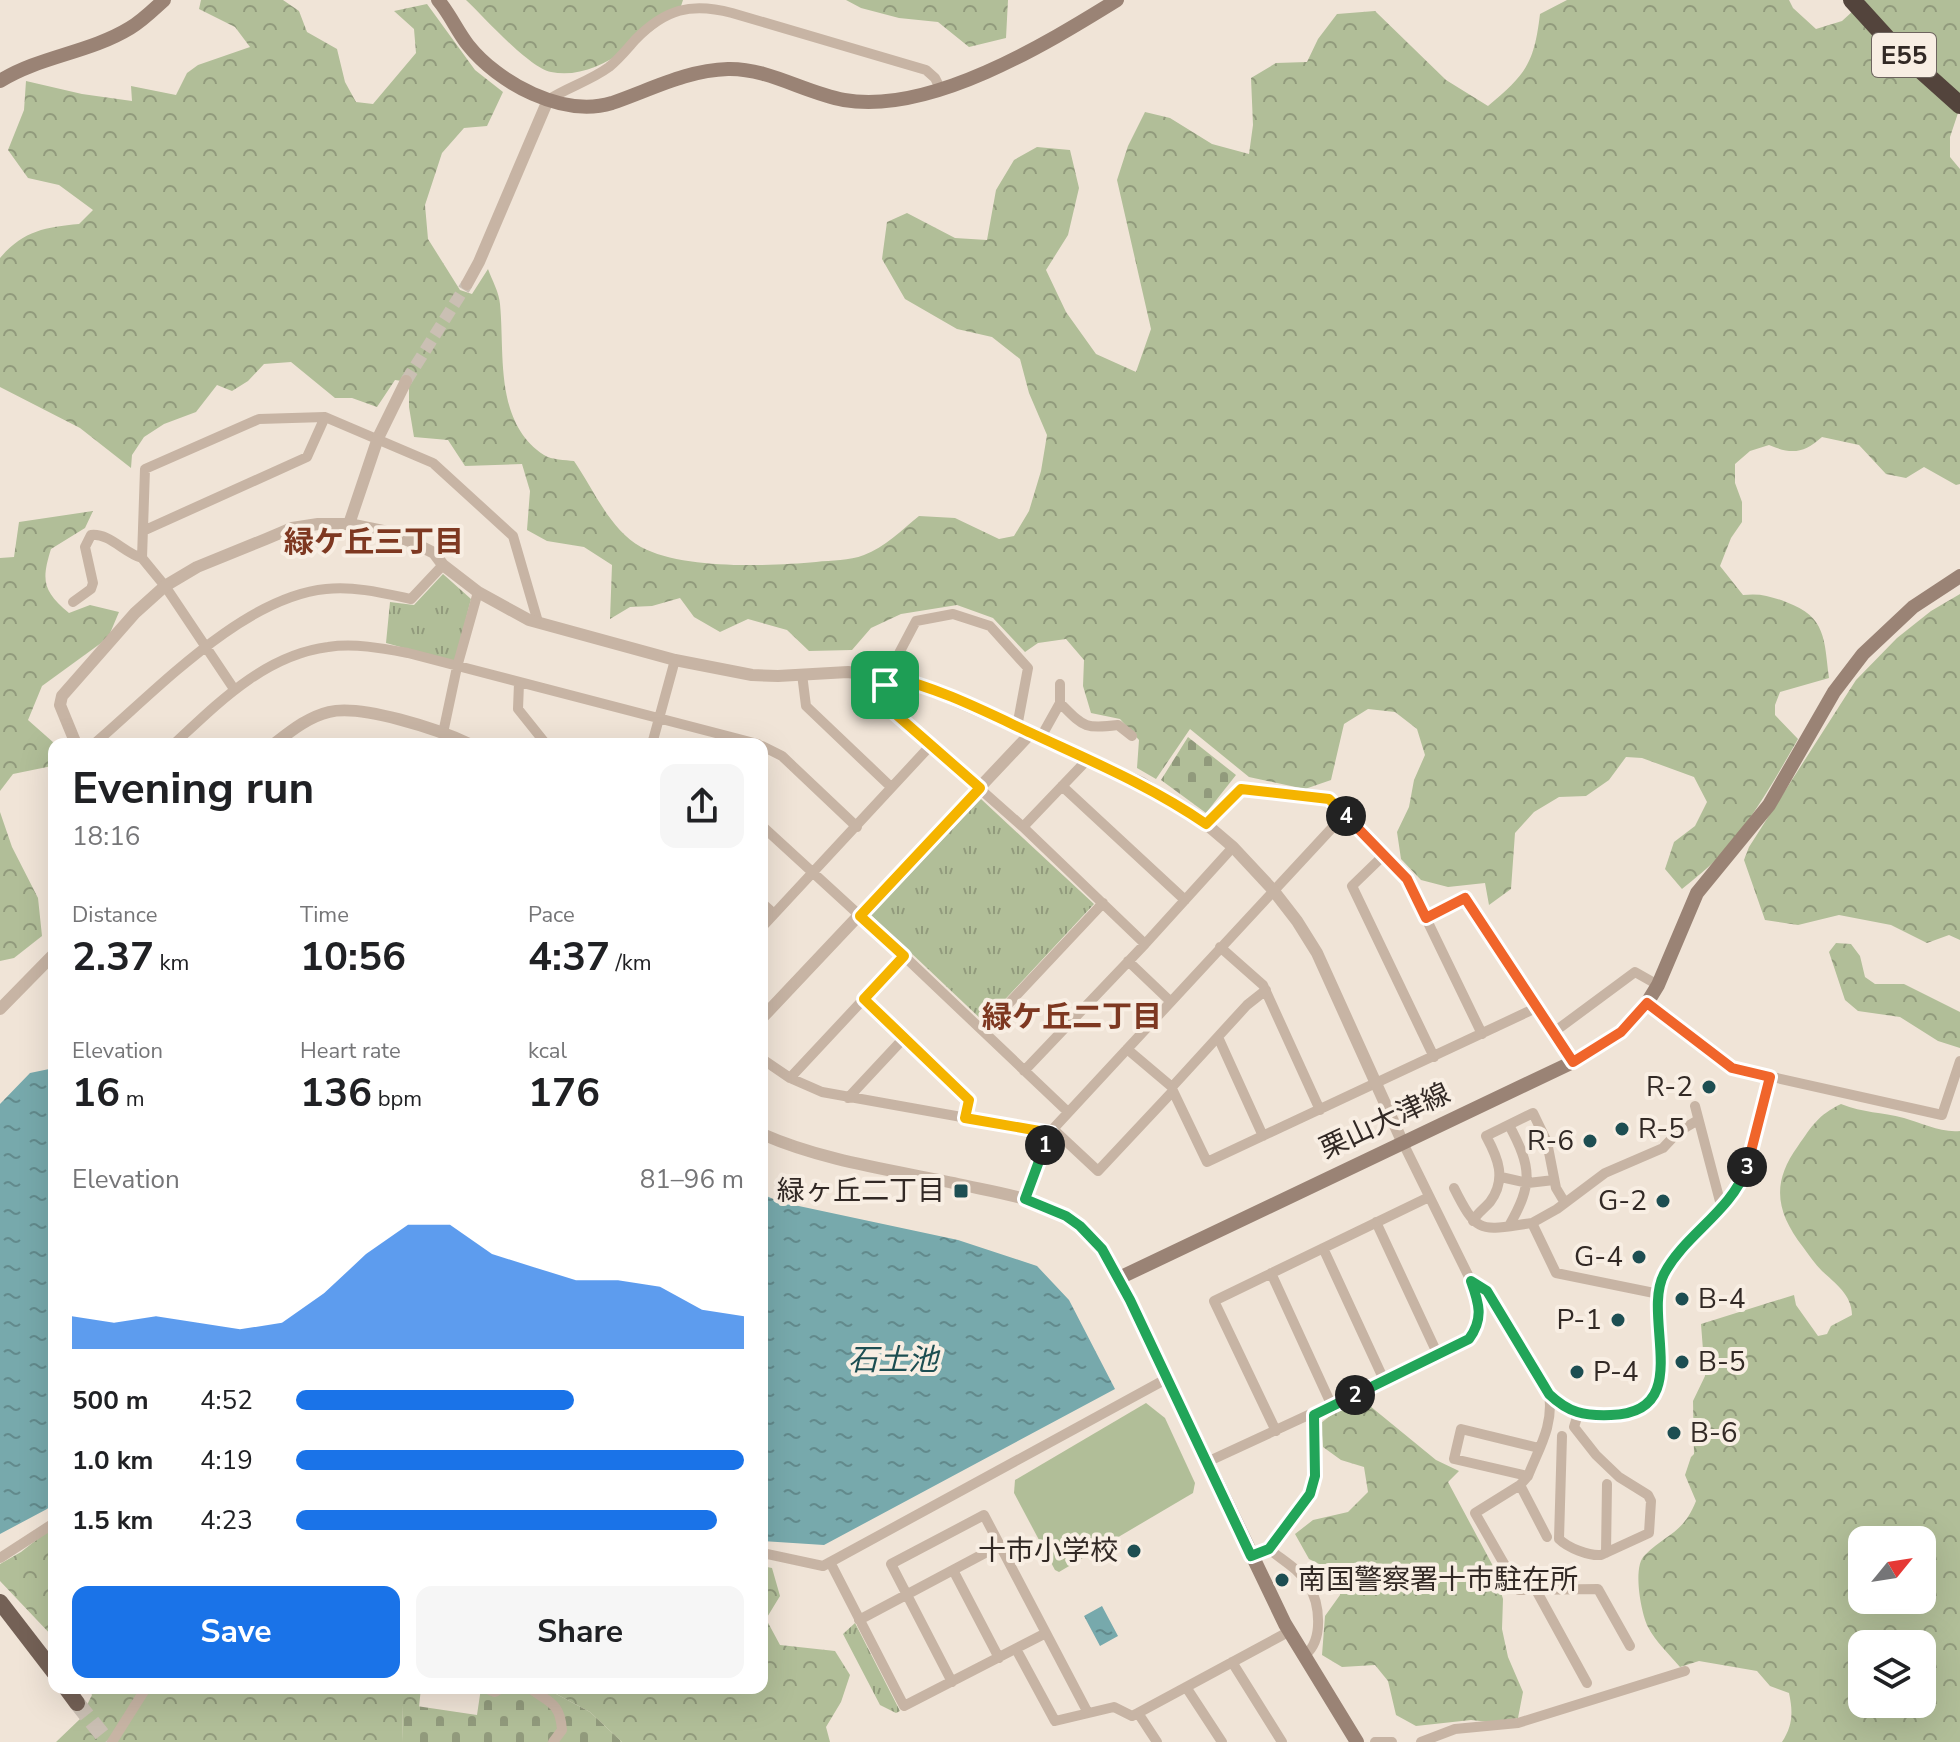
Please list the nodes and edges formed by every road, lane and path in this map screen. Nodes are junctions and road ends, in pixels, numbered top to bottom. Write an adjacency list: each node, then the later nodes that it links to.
1 (164, 0): 5 (main road)
2 (438, 0): 7 (main road)
3 (1117, 0): 6 (main road)
4 (1852, 0): 8 (highway, E55)
5 (0, 81)
6 (940, 88): 7 (main road); 7 (street)
7 (548, 100): 9 (street)
8 (1960, 105)
9 (467, 284)
10 (406, 381): 12 (street)
11 (325, 417): 12 (street); 14 (street); 14 (street)
12 (378, 438): 13 (street); 21 (street)
13 (349, 524): 16 (street); 18 (street)
14 (143, 531): 15 (street)
15 (142, 558): 18 (street); 20 (street)
16 (443, 565): 19 (street); 22 (street)
17 (1960, 576): 71 (main road, 栗山大津線)
18 (165, 586): 22 (street); 36 (street)
19 (478, 592): 21 (street); 24 (street)
20 (73, 602)
21 (538, 622): 23 (street)
22 (206, 647): 29 (street); 37 (street)
23 (675, 660): 25 (street); 31 (street)
24 (457, 667): 27 (street); 29 (street); 33 (street)
25 (802, 674): 26 (street); 48 (street)
26 (887, 676): 32 (street); 32 (street); 44 (street)
27 (519, 683): 31 (street); 41 (street)
28 (1060, 684): 30 (street)
29 (234, 689): 38 (street)
30 (1060, 703): 34 (street); 35 (street)
31 (659, 720): 42 (street); 43 (street)
32 (1017, 727): 34 (street)
33 (443, 733): 39 (street); 40 (street)
34 (1036, 735): 46 (street); 49 (street)
35 (1132, 736)
36 (74, 738)
37 (101, 738)
38 (181, 738)
39 (282, 738)
40 (455, 738)
41 (541, 738)
42 (654, 738)
43 (732, 738)
44 (931, 745): 48 (street); 49 (street)
45 (768, 750): 52 (street)
46 (1088, 759): 47 (street); 51 (street)
47 (1062, 786): 53 (street); 59 (street)
48 (891, 787): 52 (street)
49 (980, 788): 53 (street); 63 (street)
50 (1345, 814): 51 (street); 56 (street); 58 (street)
51 (1206, 824): 55 (street)
52 (857, 827): 57 (street)
53 (1023, 827): 60 (street)
54 (768, 832): 57 (street)
55 (1233, 847): 58 (street); 59 (street)
56 (1384, 855): 64 (street); 85 (street)
57 (813, 873): 62 (street); 63 (street)
58 (1273, 890): 67 (street); 92 (street)
59 (1185, 900): 66 (street)
60 (1103, 903): 66 (street); 79 (street)
61 (768, 908): 62 (street)
62 (774, 914): 65 (street)
63 (860, 916): 68 (street); 78 (street)
64 (1426, 918): 76 (street); 81 (street)
65 (768, 920)
66 (1145, 944): 70 (street)
67 (1220, 947): 72 (street); 74 (street)
68 (904, 956): 73 (street); 79 (street)
69 (48, 960): 77 (street)
70 (1128, 961): 74 (street); 89 (street)
71 (1658, 985): 75 (main road, 栗山大津線); 80 (street)
72 (1266, 990): 82 (street); 96 (street)
73 (864, 999): 83 (street); 91 (street)
74 (1170, 1001): 84 (street)
75 (1647, 1003): 87 (main road, 栗山大津線); 90 (street)
76 (1538, 1007): 80 (street); 81 (street)
77 (0, 1009)
78 (768, 1012)
79 (983, 1031): 89 (street)
80 (1554, 1032): 87 (street)
81 (1482, 1034): 85 (street)
82 (1218, 1037): 93 (street); 103 (street)
83 (904, 1038): 94 (street); 98 (street)
84 (1127, 1049): 93 (street); 97 (street)
85 (1434, 1057): 92 (street)
86 (1960, 1061): 90 (street)
87 (1573, 1062): 104 (main road, 栗山大津線)
88 (768, 1063): 91 (street)
89 (1024, 1071): 97 (street)
90 (1770, 1077): 112 (street)
91 (790, 1078): 94 (street)
92 (1376, 1083): 96 (street); 104 (street)
93 (1172, 1089): 101 (street); 103 (street)
94 (848, 1098): 98 (street)
95 (1695, 1106): 99 (street)
96 (1320, 1110): 103 (street)
97 (1068, 1112): 101 (street)
98 (965, 1118): 101 (street)
99 (1698, 1120): 111 (street); 112 (street)
100 (1509, 1125): 105 (street); 106 (street); 107 (street)
101 (1052, 1131): 110 (street)
102 (768, 1136): 110 (street)
103 (1263, 1136)
104 (1402, 1141): 109 (street); 119 (main road, 栗山大津線)
105 (1501, 1177): 107 (street); 113 (street)
106 (1554, 1180): 107 (street); 111 (street)
107 (1528, 1183): 116 (street)
108 (1454, 1188): 113 (street)
109 (1429, 1197): 114 (street); 120 (street)
110 (1025, 1199): 119 (street)
111 (1565, 1203): 115 (street)
112 (1722, 1209): 121 (street)
113 (1473, 1221): 116 (street)
114 (1376, 1222): 117 (street); 122 (street)
115 (1532, 1223): 116 (street); 121 (street)
116 (1509, 1226)
117 (1323, 1248): 118 (street); 124 (street)
118 (1271, 1273): 126 (street); 129 (street)
119 (1119, 1278): 123 (main road)
120 (1471, 1281): 122 (street); 125 (street)
121 (1659, 1294): 127 (street)
122 (1438, 1355): 124 (street)
123 (1168, 1378): 132 (main road); 144 (street)
124 (1384, 1380): 126 (street)
125 (1549, 1394): 127 (street); 131 (street)
126 (1332, 1406): 128 (street)
127 (1578, 1414): 140 (street)
128 (1314, 1415): 129 (street); 139 (street)
129 (1276, 1431): 132 (street)
130 (1562, 1436): 140 (street)
131 (1539, 1448): 133 (street); 133 (street)
132 (1207, 1462): 142 (main road)
133 (1528, 1476): 135 (street)
134 (1607, 1484): 140 (street)
135 (1520, 1485): 137 (street); 146 (street)
136 (48, 1527): 143 (street)
137 (1547, 1537)
138 (1000, 1545): 145 (street); 147 (street); 151 (street)
139 (1269, 1549): 142 (street); 154 (street)
140 (1606, 1553)
141 (768, 1554): 144 (street)
142 (1251, 1556): 150 (main road)
143 (0, 1558)
144 (830, 1562): 149 (street)
145 (953, 1570): 147 (street); 155 (street)
146 (1536, 1590): 152 (street); 160 (street)
147 (907, 1595): 149 (street); 159 (street)
148 (0, 1602): 157 (main road)
149 (859, 1620): 159 (street)
150 (1290, 1631): 154 (main road); 156 (street)
151 (1046, 1633): 153 (street); 166 (street)
152 (1630, 1646)
153 (1016, 1649): 155 (street); 166 (street)
154 (1305, 1655): 173 (main road)
155 (999, 1658): 159 (street)
156 (1232, 1662): 161 (street); 172 (street)
157 (48, 1664)
158 (1685, 1671): 176 (street)
159 (952, 1682)
160 (1587, 1683)
161 (1186, 1687): 167 (street); 171 (street)
162 (70, 1694): 165 (main road)
163 (142, 1694): 168 (street)
164 (539, 1694): 169 (street)
165 (77, 1703)
166 (1088, 1713): 167 (street)
167 (1138, 1713): 170 (street)
168 (112, 1742)
169 (553, 1742)
170 (1157, 1742)
171 (1222, 1742)
172 (1282, 1742)
173 (1357, 1742)
174 (1375, 1742): 175 (street)
175 (1392, 1742)
176 (1421, 1742)

